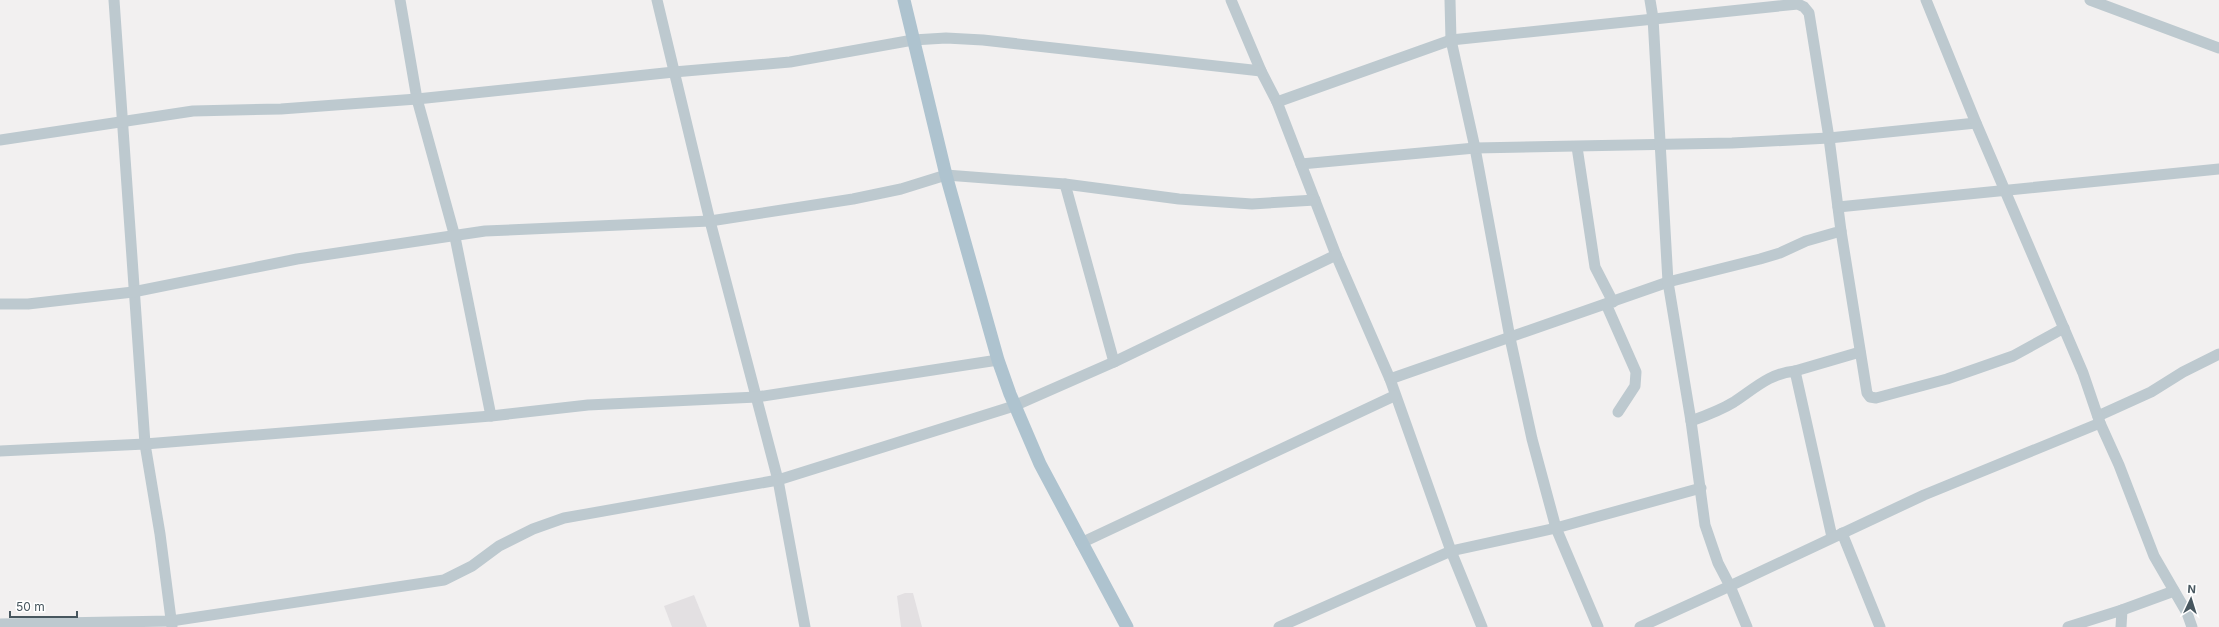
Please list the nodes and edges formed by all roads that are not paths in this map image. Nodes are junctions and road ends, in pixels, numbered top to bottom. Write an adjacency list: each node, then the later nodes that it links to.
1 (114, 0): 18 (street)
2 (400, 0): 16 (street)
3 (657, 0): 15 (street)
4 (904, 0): 11 (main road)
5 (1231, 0): 14 (street)
6 (1450, 0): 12 (street)
7 (1650, 0): 10 (street)
8 (1926, 0): 19 (street)
9 (2090, 0): 13 (street)
10 (1653, 18): 12 (street); 20 (street); 22 (street)
11 (913, 40): 14 (street); 15 (street); 27 (main road)
12 (1451, 40): 17 (street); 24 (street)
13 (2219, 48)
14 (1260, 71): 17 (street)
15 (674, 72): 16 (street); 32 (street)
16 (416, 100): 18 (street); 34 (street)
17 (1277, 102): 25 (street)
18 (122, 121): 21 (street); 37 (street)
19 (1976, 123): 20 (street); 29 (street)
20 (1829, 138): 22 (street); 31 (street)
21 (0, 140)
22 (1660, 146): 23 (street); 36 (street)
23 (1577, 147): 24 (street); 38 (street)
24 (1475, 148): 25 (street); 41 (street)
25 (1301, 164): 30 (street)
26 (2219, 169): 29 (street)
27 (946, 175): 28 (street); 32 (street); 44 (main road)
28 (1065, 184): 30 (street); 45 (street)
29 (2006, 190): 31 (street); 40 (street)
30 (1315, 200): 35 (street)
31 (1838, 207): 33 (street)
32 (710, 221): 34 (street); 49 (street)
33 (1841, 231): 36 (street); 42 (street)
34 (455, 237): 37 (street); 52 (street)
35 (1336, 255): 45 (street); 47 (street)
36 (1668, 282): 38 (street); 54 (street)
37 (133, 292): 39 (street); 55 (street)
38 (1610, 303): 41 (street); 51 (street)
39 (0, 304)
40 (2064, 328): 42 (street); 53 (street)
41 (1510, 338): 47 (street); 59 (street)
42 (1860, 352): 46 (street)
43 (2219, 354): 53 (street)
44 (998, 360): 49 (street); 50 (main road)
45 (1114, 362): 50 (street)
46 (1795, 371): 54 (street); 60 (street)
47 (1390, 379): 48 (street)
48 (1394, 396): 61 (street); 62 (street)
49 (757, 397): 52 (street); 57 (street)
50 (1014, 406): 57 (street); 61 (main road)
51 (1618, 412)
52 (491, 416): 55 (street)
53 (2099, 420): 60 (street); 64 (street)
54 (1691, 422): 58 (street)
55 (145, 444): 56 (street); 67 (street)
56 (0, 451)
57 (778, 480): 67 (street); 68 (street)
58 (1701, 488): 59 (street); 63 (street)
59 (1556, 528): 62 (street); 72 (street)
60 (1837, 535): 63 (street); 75 (street)
61 (1081, 543): 69 (main road)
62 (1452, 551): 70 (street); 71 (street)
63 (1730, 586): 73 (street); 74 (street)
64 (2174, 591): 65 (street); 78 (street)
65 (2122, 610): 76 (street); 77 (street)
66 (0, 624): 67 (street)
67 (172, 624)
68 (805, 627)
69 (1127, 627)
70 (1279, 627)
71 (1482, 627)
72 (1598, 627)
73 (1640, 627)
74 (1747, 627)
75 (1880, 627)
76 (2068, 627)
77 (2121, 627)
78 (2192, 627)

